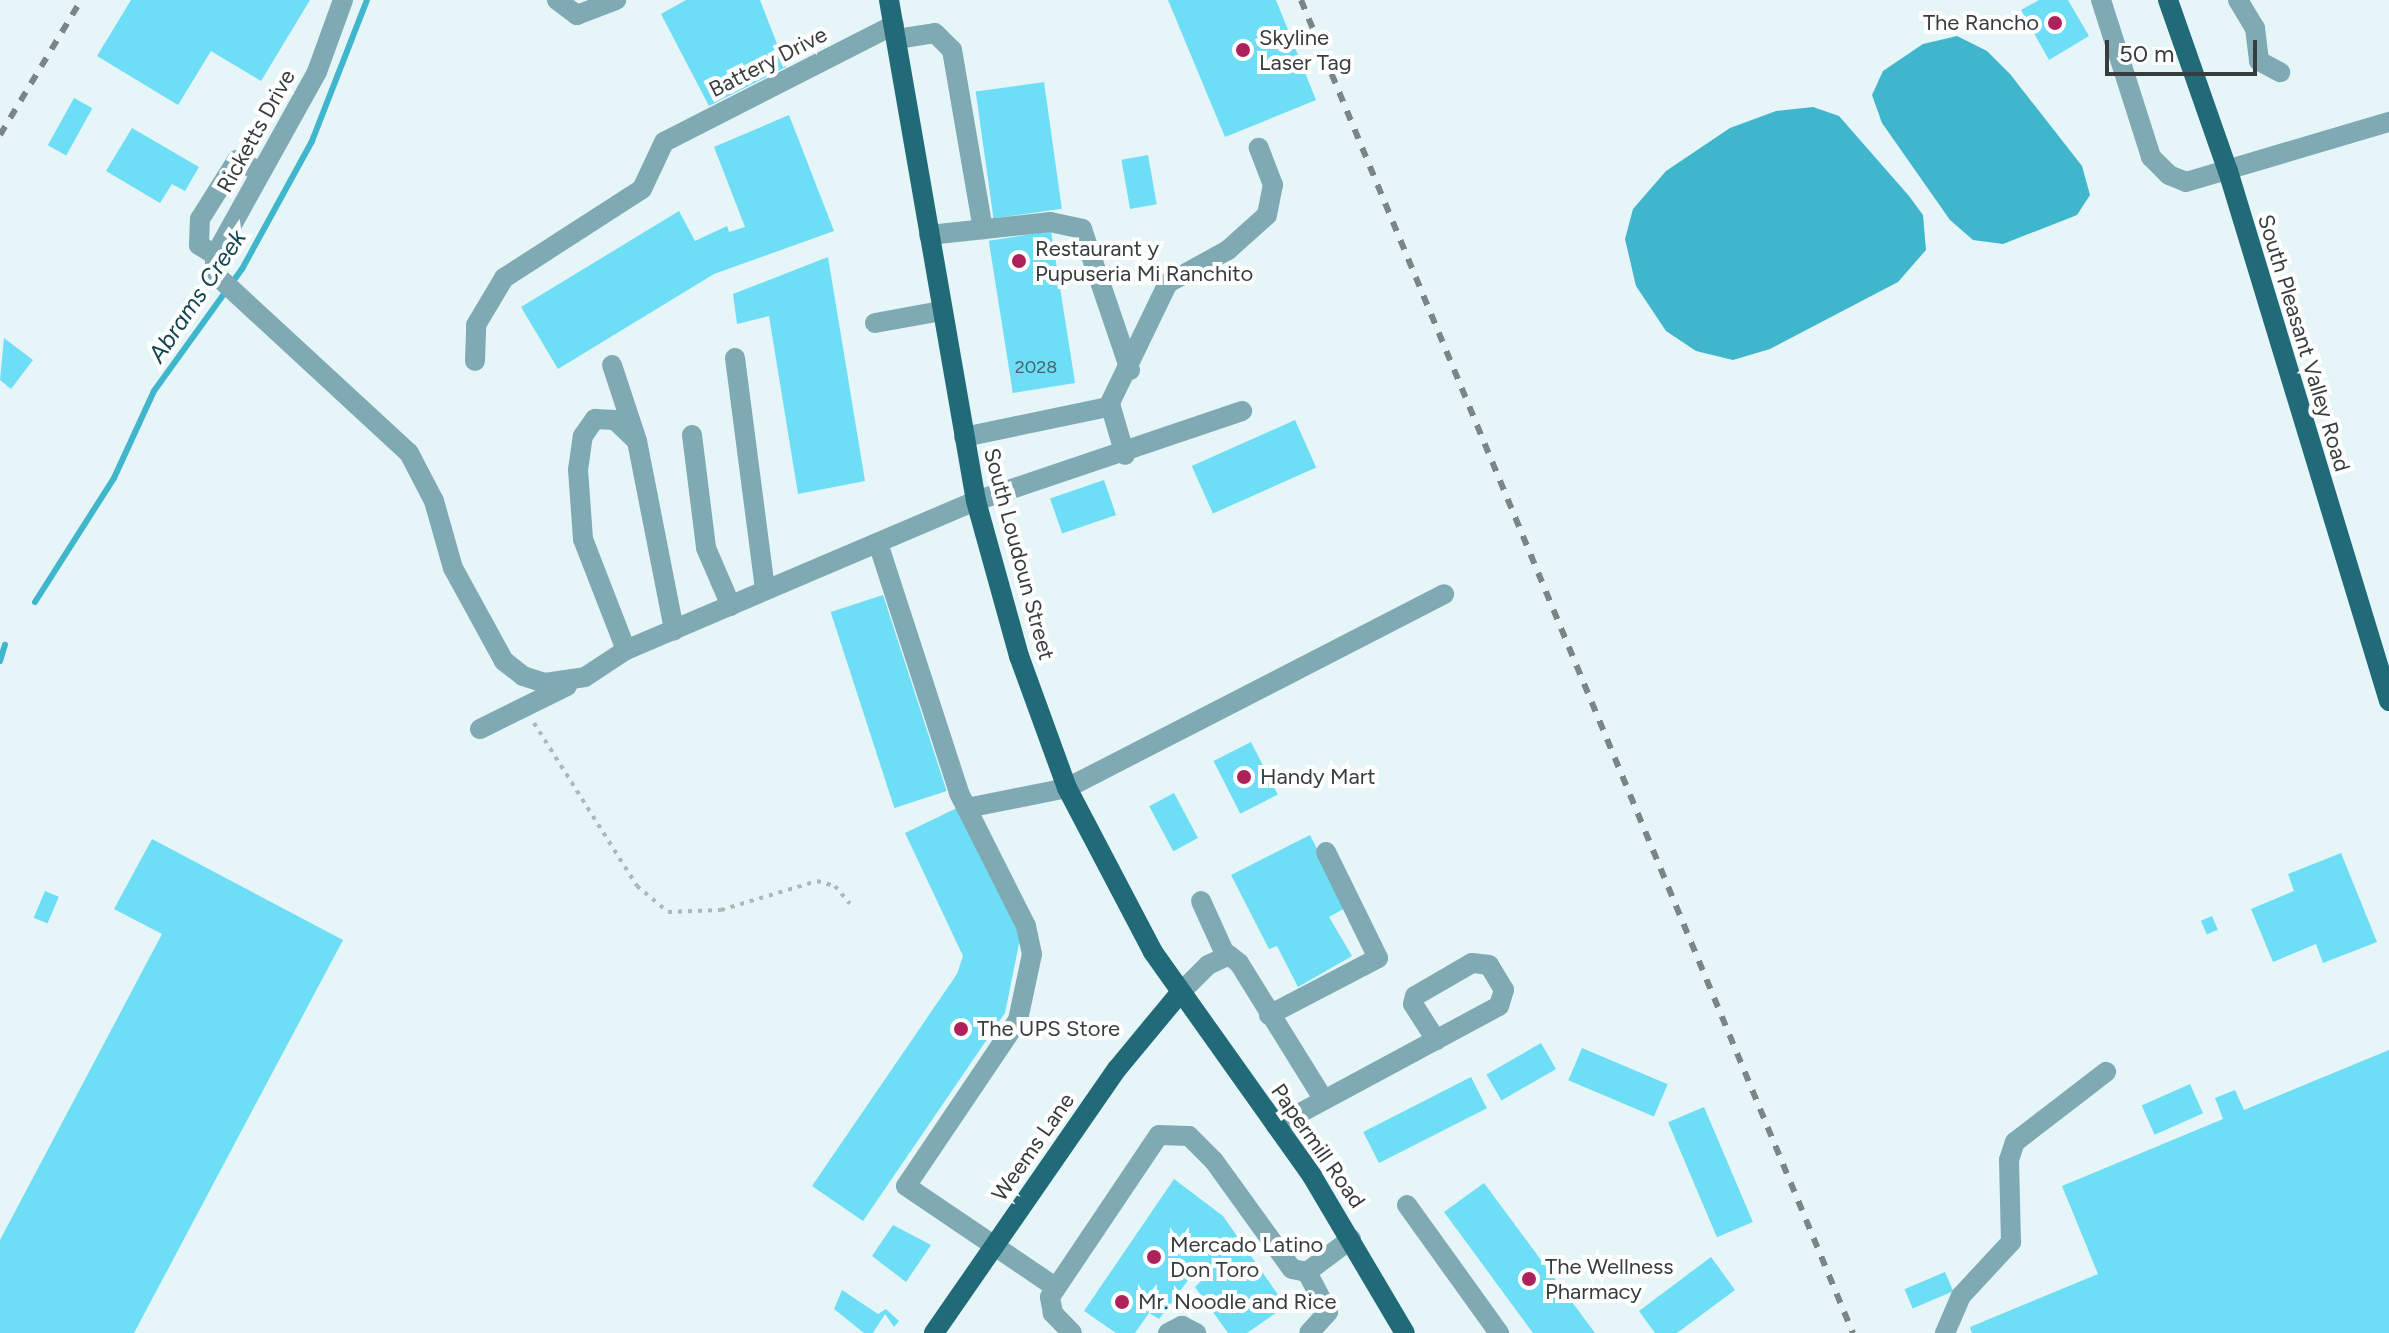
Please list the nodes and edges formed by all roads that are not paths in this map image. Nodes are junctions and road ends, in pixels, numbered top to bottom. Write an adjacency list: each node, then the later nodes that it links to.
1 (343, 0): 13 (street, Ricketts Drive)
2 (557, 0): 3 (street)
3 (616, 0)
4 (889, 0): 8 (main road, South Loudoun Street)
5 (2101, 0): 12 (street)
6 (2168, 0): 12 (main road, South Pleasant Valley Road)
7 (2238, 0): 9 (street)
8 (895, 32): 14 (street, Battery Drive); 15 (main road, South Loudoun Street); 20 (street, Battery Drive)
9 (2280, 72)
10 (2389, 122): 12 (street)
11 (1259, 148): 22 (street)
12 (2228, 171): 36 (main road, South Pleasant Valley Road)
13 (261, 172): 16 (street, Ricketts Drive); 16 (street)
14 (983, 229): 15 (street); 22 (street)
15 (929, 235): 17 (main road, South Loudoun Street)
16 (215, 255): 37 (street)
17 (942, 311): 18 (street); 26 (main road, South Loudoun Street)
18 (875, 323)
19 (735, 358): 31 (street)
20 (475, 361)
21 (612, 365): 27 (street)
22 (1130, 370): 23 (street)
23 (1110, 404): 26 (street); 28 (street)
24 (1242, 411): 28 (street)
25 (692, 435): 33 (street)
26 (964, 437): 29 (main road, South Loudoun Street)
27 (637, 441): 34 (street); 35 (street)
28 (1125, 455): 29 (street)
29 (976, 501): 30 (street); 40 (main road, South Loudoun Street)
30 (878, 543): 31 (street); 41 (street)
31 (765, 590): 33 (street)
32 (1444, 594): 40 (street)
33 (731, 606): 34 (street)
34 (674, 630): 35 (street)
35 (626, 650): 37 (street)
36 (2382, 659): 38 (main road, South Pleasant Valley Road)
37 (585, 677): 39 (street)
38 (2389, 699)
39 (480, 729)
40 (1067, 788): 41 (street); 45 (main road, South Loudoun Street)
41 (967, 808): 53 (street)
42 (1326, 852): 46 (street)
43 (1201, 901): 44 (street)
44 (1226, 956): 45 (street); 46 (street)
45 (1179, 994): 50 (main road, Papermill Road); 53 (main road, Weems Lane)
46 (1269, 1015): 49 (street)
47 (1436, 1040): 47 (street); 49 (street)
48 (2106, 1072): 63 (street)
49 (1322, 1097): 50 (street)
50 (1276, 1126): 52 (main road, Papermill Road)
51 (1407, 1205): 62 (street)
52 (1351, 1239): 54 (street); 61 (main road, Papermill Road)
53 (997, 1243): 55 (street); 56 (main road, Weems Lane)
54 (1307, 1272): 55 (street); 60 (street)
55 (1055, 1287): 57 (street)
56 (934, 1333)
57 (1072, 1333)
58 (1168, 1333): 59 (street)
59 (1196, 1333)
60 (1309, 1333)
61 (1405, 1333)
62 (1499, 1333)
63 (1945, 1333)

